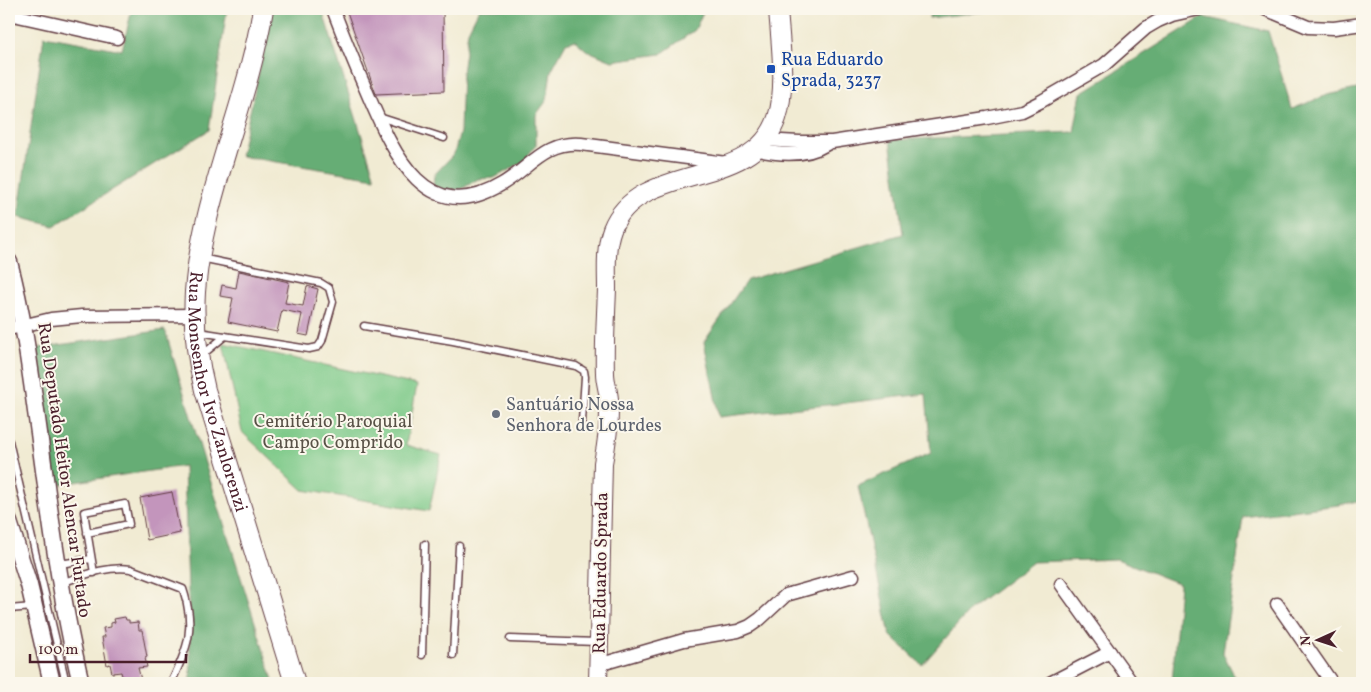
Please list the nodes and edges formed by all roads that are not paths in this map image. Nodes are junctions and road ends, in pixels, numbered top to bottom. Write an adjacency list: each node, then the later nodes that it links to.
1 (263, 9): 13 (main road, Rua Monsenhor Ivo Zanlorenzi)
2 (333, 9): 9 (street)
3 (778, 9): 11 (main road, Rua Eduardo Sprada)
4 (1199, 9): 11 (street)
5 (1265, 9): 7 (street)
6 (9, 14): 8 (street)
7 (1362, 24)
8 (117, 38)
9 (377, 116): 10 (lane); 12 (street)
10 (444, 138)
11 (760, 144): 12 (main road, Rua Eduardo Sprada)
12 (730, 164): 36 (main road, Rua Eduardo Sprada)
13 (199, 258): 15 (main road, Rua Monsenhor Ivo Zanlorenzi); 18 (lane)
14 (9, 262): 17 (street, Rua Deputado Heitor Alencar Furtado)
15 (195, 323): 17 (street); 18 (lane); 19 (main road, Rua Monsenhor Ivo Zanlorenzi)
16 (364, 326): 20 (lane)
17 (16, 327): 27 (street, Rua Deputado Heitor Alencar Furtado)
18 (225, 336): 19 (lane)
19 (198, 358): 45 (main road, Rua Monsenhor Ivo Zanlorenzi)
20 (582, 421)
21 (9, 441): 42 (lane)
22 (9, 522): 33 (street)
23 (86, 534): 23 (lane); 26 (lane)
24 (425, 544): 38 (lane)
25 (459, 546): 39 (lane)
26 (91, 559): 27 (lane); 28 (lane)
27 (56, 562): 30 (street, Rua Deputado Heitor Alencar Furtado)
28 (94, 573): 30 (lane); 44 (lane)
29 (853, 576): 40 (street)
30 (60, 583): 43 (street, Rua Deputado Heitor Alencar Furtado)
31 (1061, 584): 37 (street)
32 (1277, 604): 49 (street)
33 (34, 607): 34 (lane); 41 (street)
34 (9, 609)
35 (510, 639): 36 (lane)
36 (599, 642): 40 (main road, Rua Eduardo Sprada)
37 (1110, 652): 47 (street); 48 (street)
38 (422, 655)
39 (454, 655)
40 (598, 665): 46 (main road, Rua Eduardo Sprada)
41 (52, 683)
42 (66, 683)
43 (81, 683)
44 (171, 683)
45 (295, 683)
46 (598, 683)
47 (1050, 683)
48 (1132, 683)
49 (1332, 683)

